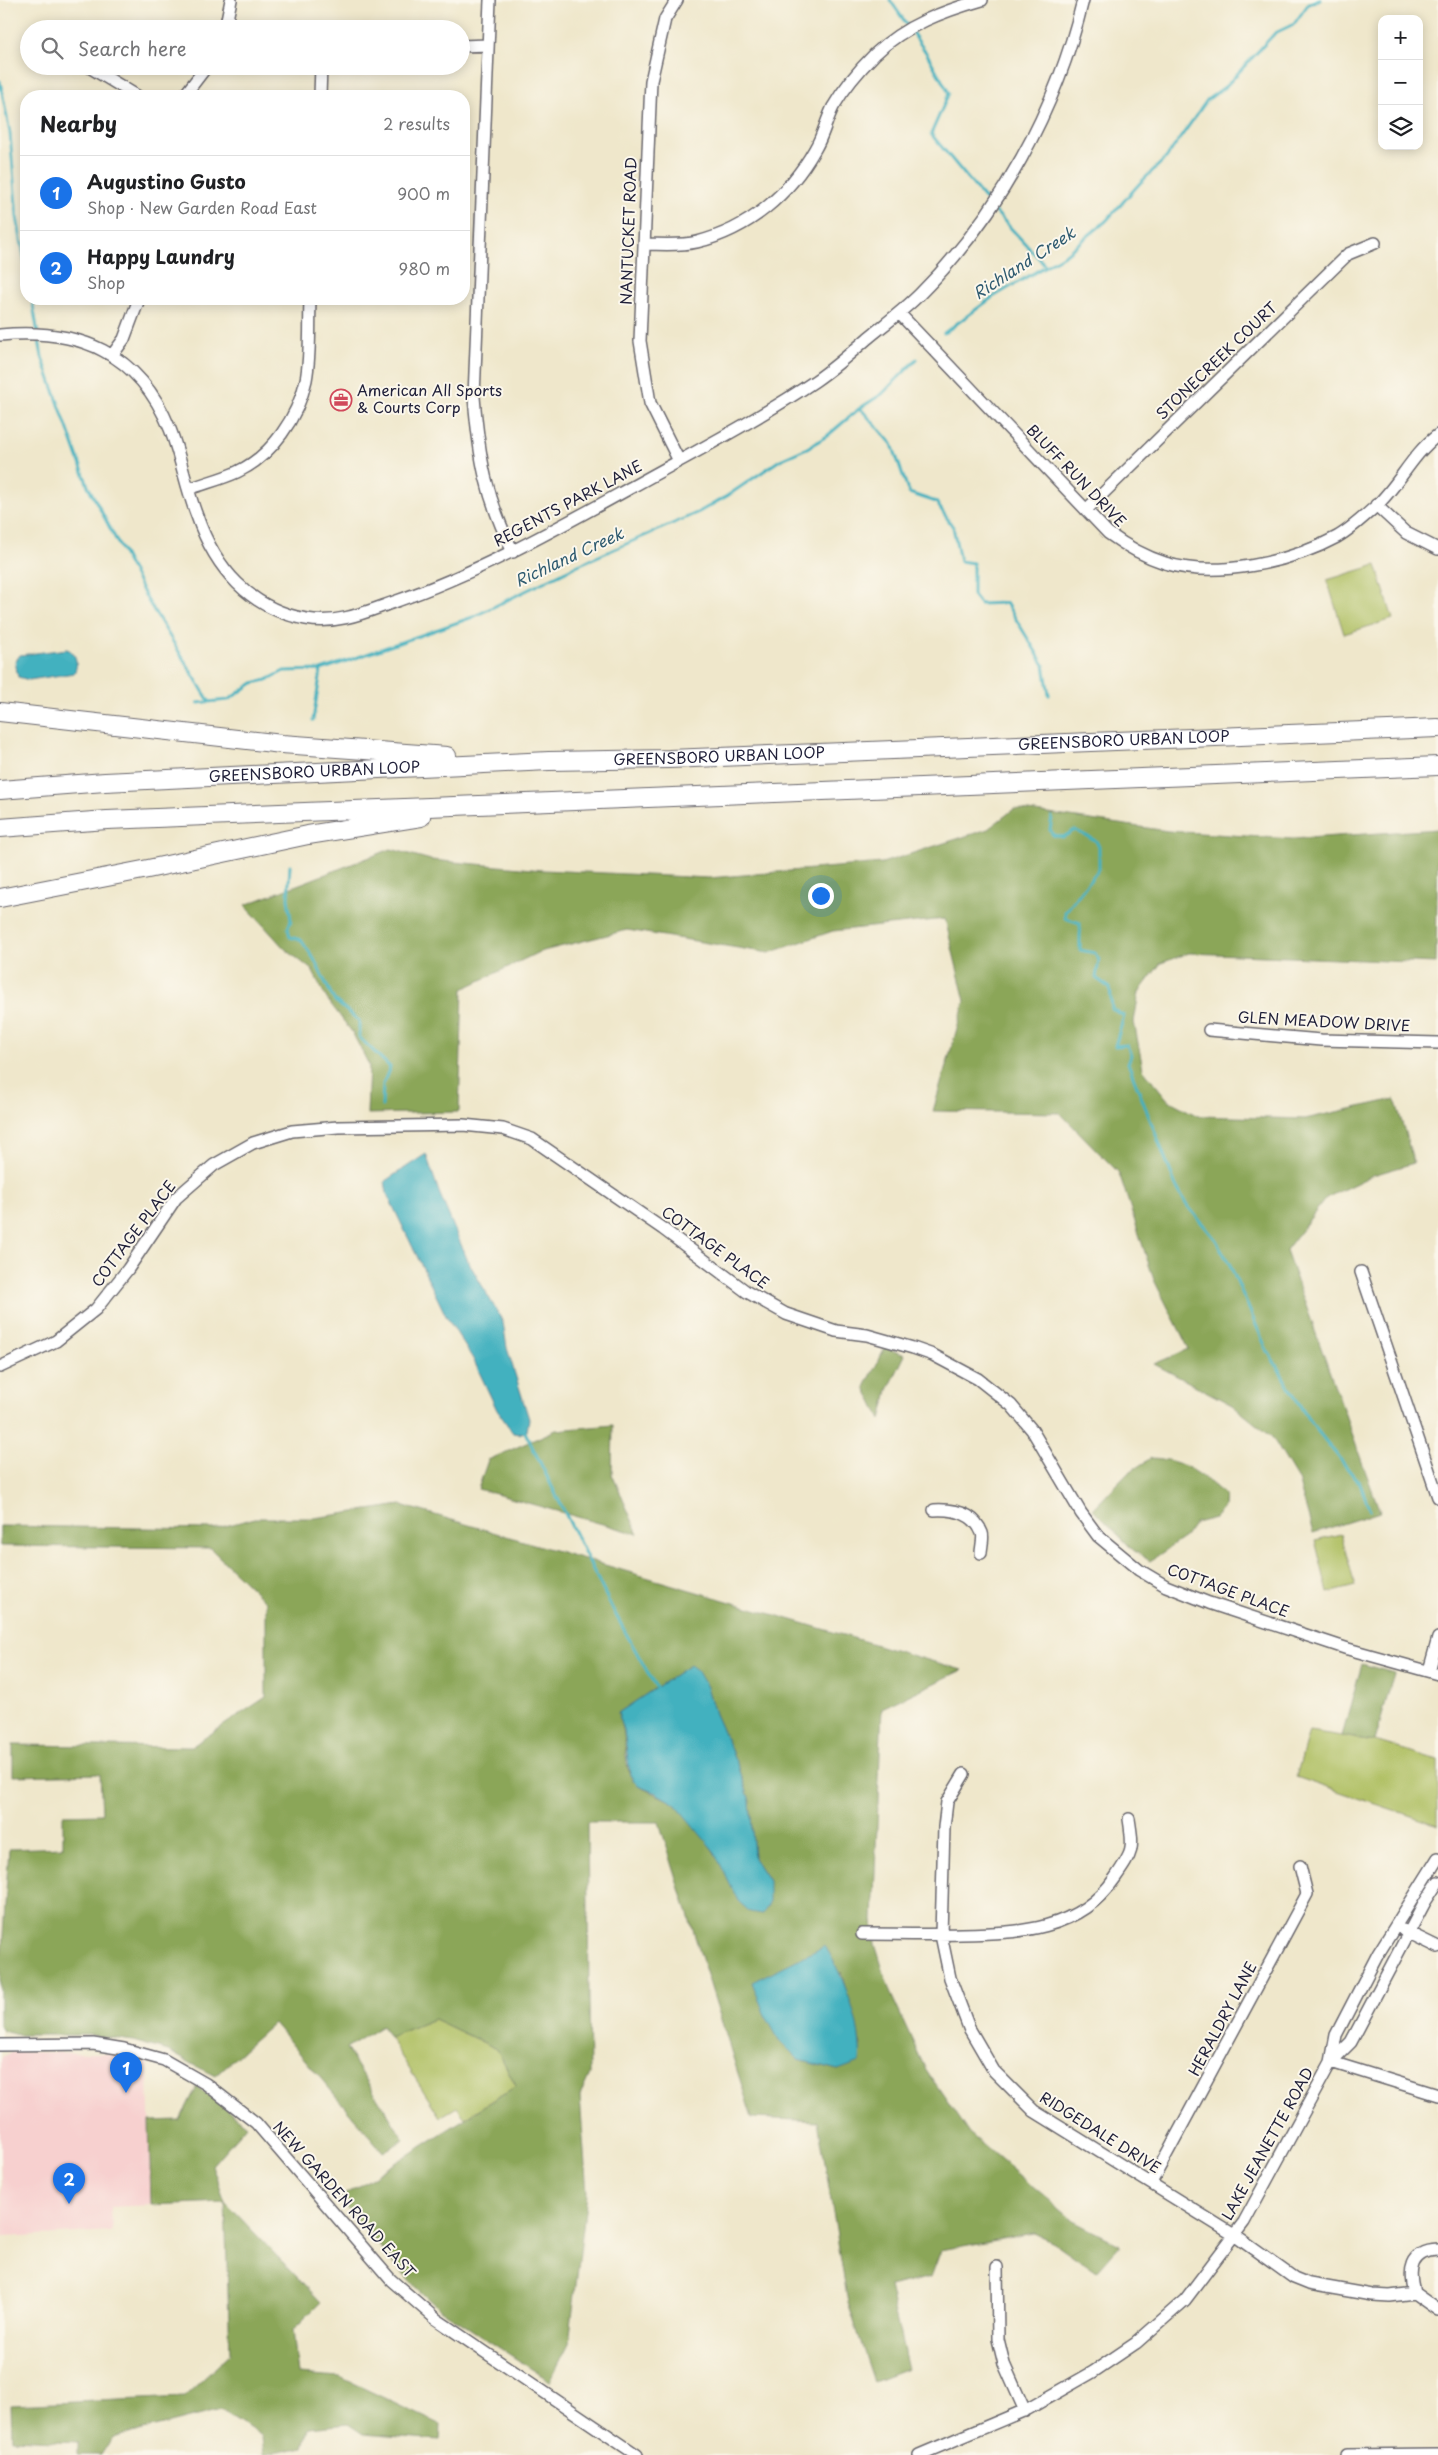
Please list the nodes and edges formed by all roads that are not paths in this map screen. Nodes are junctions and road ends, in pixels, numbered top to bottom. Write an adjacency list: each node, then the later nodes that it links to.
1 (231, 0): 6 (street)
2 (490, 0): 7 (street)
3 (678, 0): 16 (street, NANTUCKET ROAD)
4 (982, 0): 16 (street)
5 (1082, 0): 19 (street, REGENTS PARK LANE)
6 (227, 20)
7 (488, 45): 8 (street); 28 (street)
8 (470, 46)
9 (102, 75): 12 (street)
10 (200, 75): 13 (street)
11 (321, 75): 14 (street)
12 (127, 90)
13 (189, 90)
14 (320, 90)
15 (1376, 243): 26 (street, STONECREEK COURT)
16 (644, 244): 23 (street, NANTUCKET ROAD)
17 (137, 305): 21 (street)
18 (310, 305): 24 (street)
19 (899, 313): 23 (street, REGENTS PARK LANE); 26 (street, BLUFF RUN DRIVE)
20 (0, 335): 21 (street, REGENTS PARK LANE)
21 (113, 354): 24 (street, REGENTS PARK LANE)
22 (1438, 435): 25 (street, BLUFF RUN DRIVE)
23 (679, 461): 28 (street, REGENTS PARK LANE)
24 (190, 489): 28 (street, REGENTS PARK LANE)
25 (1376, 506): 26 (street, BLUFF RUN DRIVE); 27 (street)
26 (1086, 510)
27 (1438, 549)
28 (513, 552)
29 (0, 712): 30 (highway)
30 (18, 715): 31 (highway); 33 (highway)
31 (0, 721)
32 (1438, 728): 33 (highway, GREENSBORO URBAN LOOP)
33 (549, 761): 35 (highway, GREENSBORO URBAN LOOP)
34 (1438, 766): 36 (highway)
35 (0, 790)
36 (511, 804): 37 (highway); 38 (highway)
37 (0, 828)
38 (0, 898)
39 (1209, 1030): 40 (street, GLEN MEADOW DRIVE)
40 (1438, 1042)
41 (1361, 1272): 43 (street)
42 (0, 1367): 47 (street, COTTAGE PLACE)
43 (1438, 1497)
44 (934, 1510): 45 (street)
45 (981, 1553)
46 (1438, 1638): 47 (street)
47 (1433, 1672)
48 (964, 1774): 56 (street, RIDGEDALE DRIVE)
49 (1129, 1819): 56 (street)
50 (1438, 1858): 53 (street, LAKE JEANETTE ROAD)
51 (1300, 1866): 61 (street, HERALDRY LANE)
52 (1438, 1882): 54 (street, LAKE JEANETTE ROAD)
53 (1396, 1926): 54 (street); 59 (street, LAKE JEANETTE ROAD)
54 (1408, 1933): 57 (street); 59 (street, LAKE JEANETTE ROAD)
55 (862, 1934): 56 (street)
56 (942, 1935): 61 (street, RIDGEDALE DRIVE)
57 (1438, 1947)
58 (0, 2045): 69 (street, NEW GARDEN ROAD EAST)
59 (1331, 2062): 60 (street); 62 (street, LAKE JEANETTE ROAD)
60 (1438, 2095)
61 (1151, 2183): 62 (street, RIDGEDALE DRIVE)
62 (1234, 2235): 65 (street, RIDGEDALE DRIVE); 67 (street, LAKE JEANETTE ROAD)
63 (1438, 2250): 65 (street)
64 (997, 2267): 67 (street)
65 (1414, 2293): 66 (street)
66 (1438, 2310)
67 (1025, 2411): 70 (street, LAKE JEANETTE ROAD)
68 (1438, 2454): 72 (street)
69 (637, 2455)
70 (919, 2455)
71 (1347, 2455): 72 (street)
72 (1407, 2455)

